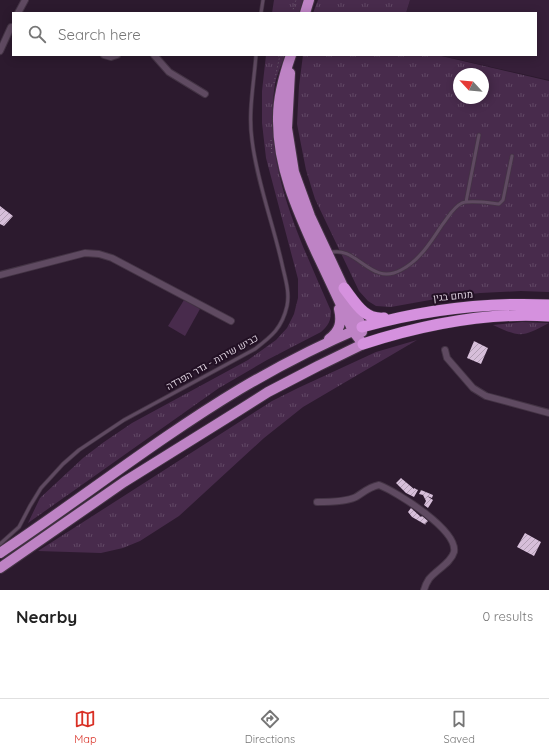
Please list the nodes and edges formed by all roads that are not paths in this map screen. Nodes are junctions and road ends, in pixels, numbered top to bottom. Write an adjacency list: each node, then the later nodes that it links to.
1 (25, 0): 4 (street)
2 (263, 0): 5 (lane)
3 (309, 0): 6 (highway)
4 (19, 12)
5 (261, 12)
6 (305, 12)
7 (12, 25): 8 (street)
8 (0, 51)
9 (155, 56): 13 (street)
10 (256, 56): 30 (lane, כביש שירות - גדר הפרדה)
11 (292, 56): 17 (highway)
12 (292, 56): 19 (highway)
13 (205, 94)
14 (479, 135): 16 (lane)
15 (512, 156): 16 (lane)
16 (466, 202): 17 (lane)
17 (328, 254): 19 (highway)
18 (0, 275): 23 (street)
19 (338, 288): 22 (highway); 24 (highway); 26 (highway)
20 (549, 305): 22 (highway, מנחם בגין)
21 (549, 316): 25 (highway)
22 (394, 318): 24 (highway, מנחם בגין)
23 (231, 321)
24 (357, 329): 25 (highway); 26 (highway)
25 (363, 344): 32 (highway)
26 (315, 348): 31 (highway)
27 (445, 350): 28 (street)
28 (549, 413)
29 (317, 502): 33 (street)
30 (0, 544)
31 (0, 553)
32 (0, 568)
33 (424, 590)

